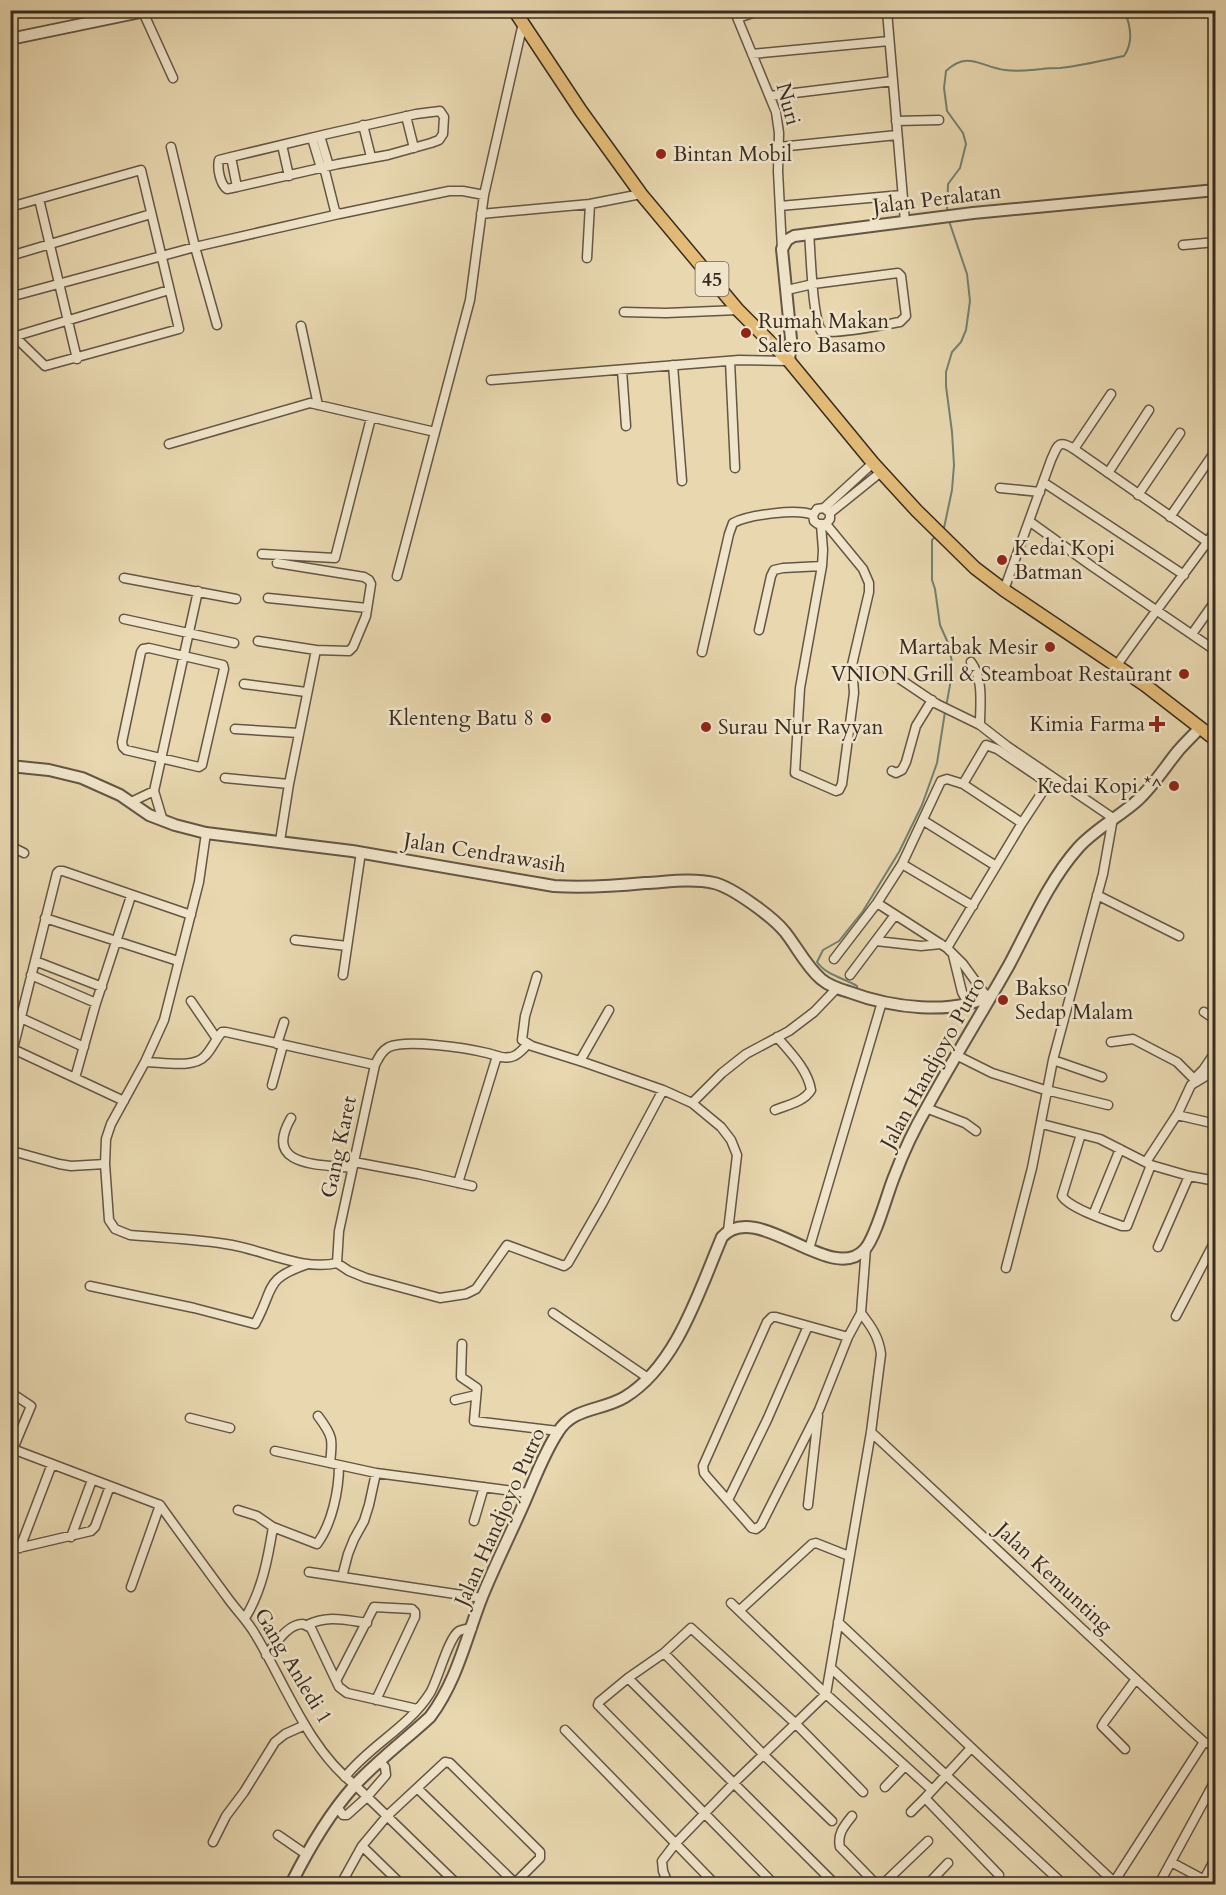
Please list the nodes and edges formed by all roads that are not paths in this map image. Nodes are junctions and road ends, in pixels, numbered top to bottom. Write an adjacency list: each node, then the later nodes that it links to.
1 (514, 10): 6 (main road, 45)
2 (761, 10): 5 (street)
3 (146, 11): 7 (street); 10 (street)
4 (886, 12): 8 (street)
5 (736, 14): 9 (street, Nuri)
6 (523, 23): 29 (main road, 45); 30 (street)
7 (10, 39)
8 (889, 41): 9 (street); 11 (street)
9 (752, 54): 12 (street, Nuri)
10 (173, 78)
11 (893, 81): 12 (street); 15 (street)
12 (770, 96): 21 (street, Nuri)
13 (406, 116): 16 (street); 22 (street); 22 (street)
14 (939, 120): 15 (street)
15 (896, 122): 17 (street)
16 (363, 125): 18 (street); 24 (street)
17 (897, 135): 21 (street); 31 (street)
18 (316, 137): 19 (street); 25 (street)
19 (282, 146): 23 (street); 26 (street)
20 (171, 147): 44 (street)
21 (779, 147): 34 (street, Nuri)
22 (414, 148): 24 (street)
23 (231, 157): 27 (street); 27 (street)
24 (371, 157): 25 (street)
25 (325, 167): 26 (street); 37 (street)
26 (289, 176): 27 (street)
27 (237, 187)
28 (1215, 190): 39 (street, Jalan Peralatan)
29 (641, 194): 33 (street); 54 (main road, 45)
30 (484, 195): 37 (street); 38 (street)
31 (902, 195): 34 (street); 39 (street)
32 (39, 198): 35 (street); 36 (street); 42 (street)
33 (590, 204): 38 (street); 48 (street)
34 (780, 206): 45 (street, Nuri)
35 (10, 207)
36 (151, 214): 42 (street); 47 (street)
37 (339, 214): 44 (street)
38 (481, 214): 71 (street)
39 (905, 222): 40 (street, Jalan Peralatan)
40 (809, 233): 45 (street, Jalan Peralatan); 49 (street)
41 (1215, 242): 43 (street)
42 (49, 244): 46 (street); 50 (street)
43 (1183, 244)
44 (195, 247): 47 (street); 57 (street)
45 (782, 249): 52 (street)
46 (10, 255)
47 (161, 256): 50 (street); 51 (street)
48 (587, 258)
49 (813, 284): 49 (street); 52 (street)
50 (58, 285): 53 (street); 56 (street)
51 (169, 290): 56 (street); 60 (street)
52 (787, 290): 62 (street)
53 (10, 297)
54 (738, 310): 55 (street); 62 (main road, 45)
55 (624, 312)
56 (67, 320): 59 (street); 60 (street)
57 (217, 325)
58 (301, 326): 67 (street)
59 (13, 334): 60 (street)
60 (76, 358)
61 (729, 361): 62 (street); 63 (street); 77 (street)
62 (789, 361): 76 (main road, 45)
63 (673, 365): 64 (street); 79 (street)
64 (621, 370): 65 (street); 70 (street)
65 (491, 380)
66 (1111, 394): 74 (street)
67 (318, 405): 69 (street); 73 (street)
68 (1149, 410): 78 (street)
69 (371, 418): 71 (street); 92 (street)
70 (626, 426)
71 (435, 432): 96 (street)
72 (1180, 433): 83 (street)
73 (170, 444)
74 (1074, 449): 78 (street); 80 (street)
75 (1214, 453): 86 (street)
76 (877, 467): 84 (street); 98 (main road, 45)
77 (735, 468)
78 (1108, 473): 83 (street)
79 (682, 481)
80 (1043, 482): 82 (street); 95 (street)
81 (1000, 488): 82 (street)
82 (1040, 492): 87 (street)
83 (1138, 495): 86 (street)
84 (827, 511): 85 (street); 88 (street)
85 (813, 515): 88 (street); 113 (street)
86 (1170, 517): 90 (street)
87 (1029, 521): 98 (street); 104 (street)
88 (824, 525): 94 (street); 94 (street)
89 (1215, 530): 90 (street)
90 (1207, 542): 91 (street); 95 (street)
91 (1215, 548)
92 (262, 554)
93 (277, 563): 103 (street)
94 (822, 566): 106 (street)
95 (1184, 575): 104 (street)
96 (397, 576)
97 (124, 578): 99 (street)
98 (1004, 590): 116 (main road, 45)
99 (198, 591): 101 (street); 107 (street)
100 (268, 598): 103 (street)
101 (236, 599)
102 (1215, 600): 108 (street)
103 (368, 608): 111 (street)
104 (1155, 610): 108 (street); 116 (street)
105 (124, 619): 107 (street)
106 (759, 630)
107 (188, 633): 110 (street); 114 (street)
108 (1192, 634): 112 (street)
109 (258, 641): 111 (street)
110 (234, 643)
111 (316, 650): 119 (street)
112 (1215, 651)
113 (702, 652)
114 (183, 656): 126 (street); 126 (street); 126 (street)
115 (972, 662): 121 (street)
116 (1117, 666): 122 (main road, 45)
117 (888, 671): 120 (street)
118 (244, 684): 119 (street)
119 (306, 692): 124 (street)
120 (932, 700): 121 (street); 128 (street)
121 (980, 725): 134 (street)
122 (1200, 728): 125 (main road, 45); 134 (street, Jalan Handjoyo Putro)
123 (235, 729): 124 (street)
124 (299, 733): 130 (street)
125 (1215, 740)
126 (162, 758): 132 (street)
127 (10, 766): 133 (street, Jalan Cendrawasih)
128 (892, 771)
129 (225, 778): 130 (street)
130 (289, 784): 139 (street)
131 (963, 784): 136 (street); 137 (street); 137 (street)
132 (154, 791): 133 (street); 135 (street)
133 (131, 802): 135 (street, Jalan Cendrawasih)
134 (1113, 818): 145 (street); 167 (street, Jalan Handjoyo Putro)
135 (164, 820): 138 (street, Jalan Cendrawasih)
136 (924, 821): 143 (street); 144 (street)
137 (1022, 823): 144 (street)
138 (206, 833): 139 (street, Jalan Cendrawasih); 149 (street)
139 (280, 841): 141 (street, Jalan Cendrawasih)
140 (10, 846): 142 (street)
141 (361, 852): 156 (street); 166 (street, Jalan Cendrawasih)
142 (24, 853)
143 (902, 864): 147 (street); 148 (street)
144 (996, 866): 148 (street)
145 (1097, 895): 152 (street); 186 (street)
146 (131, 896): 149 (street); 151 (street); 155 (street)
147 (877, 903): 150 (street); 158 (street)
148 (972, 906): 157 (street)
149 (191, 915): 160 (street)
150 (895, 915): 154 (street); 157 (street)
151 (45, 918): 155 (street); 159 (street)
152 (1179, 936)
153 (295, 940): 156 (street)
154 (876, 941): 157 (street); 163 (street)
155 (116, 942): 160 (street); 165 (street)
156 (347, 946): 162 (street)
157 (947, 949): 167 (street); 170 (street)
158 (834, 960)
159 (35, 961): 161 (street); 165 (street)
160 (178, 961): 188 (street)
161 (31, 975): 171 (street); 174 (street)
162 (343, 975)
163 (850, 975)
164 (537, 976): 179 (street)
165 (102, 987): 171 (street)
166 (837, 988): 169 (street, Jalan Cendrawasih); 177 (street)
167 (990, 995): 170 (street, Jalan Cendrawasih); 184 (street, Jalan Handjoyo Putro)
168 (191, 1001): 178 (street)
169 (882, 1002): 170 (street, Jalan Cendrawasih); 222 (street)
170 (969, 1003)
171 (96, 1004): 182 (street)
172 (609, 1010): 187 (street)
173 (1204, 1012): 175 (street)
174 (21, 1018): 182 (street); 192 (street)
175 (1215, 1020)
176 (284, 1022): 181 (street)
177 (777, 1037): 198 (street); 201 (street)
178 (217, 1039): 181 (street); 188 (street)
179 (525, 1042): 185 (street); 187 (street)
180 (1112, 1042): 193 (street)
181 (280, 1045): 189 (street); 194 (street)
182 (84, 1047): 192 (street)
183 (1215, 1051): 193 (street)
184 (956, 1054): 195 (street); 200 (street, Jalan Handjoyo Putro)
185 (496, 1056): 189 (street); 215 (street)
186 (1053, 1060): 191 (street); 195 (street)
187 (580, 1061): 196 (street)
188 (145, 1062): 197 (street)
189 (375, 1065): 212 (street, Gang Karet)
190 (1215, 1070): 193 (street)
191 (1102, 1077)
192 (75, 1078): 197 (street)
193 (1195, 1080): 202 (street)
194 (272, 1085)
195 (1044, 1089): 199 (street); 204 (street)
196 (663, 1090): 198 (street); 223 (street)
197 (124, 1101): 211 (street)
198 (692, 1103): 218 (street)
199 (1108, 1105)
200 (926, 1108): 206 (street); 221 (street, Jalan Handjoyo Putro)
201 (775, 1110)
202 (1177, 1115): 205 (street); 210 (street)
203 (291, 1118): 212 (street)
204 (1042, 1124): 207 (street); 225 (street)
205 (1215, 1124)
206 (976, 1131)
207 (1081, 1134): 208 (street); 217 (street)
208 (1120, 1149): 210 (street); 217 (street)
209 (12, 1151): 211 (street)
210 (1149, 1163): 213 (street); 217 (street)
211 (105, 1164): 224 (street)
212 (353, 1165): 215 (street); 223 (street, Gang Karet)
213 (1189, 1176): 214 (street); 220 (street)
214 (1215, 1181)
215 (458, 1183): 216 (street)
216 (472, 1186)
217 (1093, 1215)
218 (728, 1231): 222 (street); 233 (street, Jalan Handjoyo Putro)
219 (1215, 1239): 229 (street)
220 (1158, 1247)
221 (866, 1248): 222 (street); 228 (street)
222 (809, 1249)
223 (337, 1263): 224 (street)
224 (308, 1264): 226 (street)
225 (1006, 1268)
226 (90, 1286)
227 (553, 1313): 233 (street)
228 (861, 1313): 231 (street); 242 (street)
229 (1176, 1316)
230 (808, 1326): 231 (street); 252 (street); 252 (street)
231 (848, 1337): 237 (street)
232 (462, 1344): 235 (street)
233 (648, 1378): 241 (street, Jalan Handjoyo Putro)
234 (10, 1392): 243 (street)
235 (476, 1395): 236 (street); 241 (street)
236 (455, 1400)
237 (819, 1410): 252 (street); 253 (street)
238 (318, 1416): 246 (street)
239 (190, 1419): 240 (street)
240 (230, 1428)
241 (558, 1431): 251 (street, Jalan Handjoyo Putro)
242 (871, 1432): 260 (street); 277 (street, Jalan Kemunting)
243 (12, 1451): 245 (street)
244 (275, 1451): 246 (street)
245 (52, 1464): 248 (street); 259 (street)
246 (335, 1464): 247 (street); 257 (street)
247 (376, 1473): 250 (street); 262 (street)
248 (92, 1480): 249 (street); 258 (street)
249 (111, 1486): 254 (street); 258 (street)
250 (484, 1487): 251 (street); 256 (street)
251 (528, 1493): 264 (street, Jalan Handjoyo Putro)
252 (728, 1500)
253 (808, 1504)
254 (160, 1505): 263 (street); 267 (street, Gang Anledi 1)
255 (238, 1510): 257 (street)
256 (474, 1521)
257 (273, 1527): 267 (street)
258 (71, 1537): 259 (street)
259 (15, 1549)
260 (849, 1556): 266 (street); 268 (street)
261 (309, 1572): 262 (street)
262 (342, 1576): 264 (street)
263 (131, 1587)
264 (482, 1598): 271 (street, Jalan Handjoyo Putro)
265 (731, 1604): 266 (street)
266 (740, 1610): 278 (street)
267 (245, 1618): 273 (street, Gang Anledi 1)
268 (838, 1622): 274 (street); 286 (street)
269 (367, 1623): 270 (street); 276 (street); 279 (street)
270 (307, 1625): 273 (street); 276 (street)
271 (472, 1628): 280 (street); 289 (street, Jalan Handjoyo Putro)
272 (664, 1653): 275 (street); 281 (street); 288 (street)
273 (266, 1655): 282 (street, Gang Anledi 1)
274 (831, 1668): 278 (street); 291 (street)
275 (628, 1678): 294 (street); 304 (street)
276 (337, 1679): 279 (street)
277 (1136, 1679): 284 (street, Jalan Kemunting); 287 (street)
278 (826, 1694): 281 (street); 290 (street)
279 (376, 1700): 280 (street)
280 (417, 1709): 292 (street)
281 (795, 1723): 288 (street); 299 (street)
282 (305, 1725): 292 (street, Gang Anledi 1); 310 (street)
283 (565, 1730): 311 (street)
284 (1204, 1742): 285 (street, Jalan Kemunting); 320 (street)
285 (1215, 1746)
286 (971, 1748): 291 (street); 320 (street)
287 (1125, 1749)
288 (764, 1755): 294 (street); 307 (street)
289 (380, 1762): 295 (street, Jalan Handjoyo Putro); 300 (street)
290 (905, 1766): 296 (street); 298 (street)
291 (947, 1776): 298 (street); 334 (street)
292 (345, 1777): 295 (street, Gang Anledi 1)
293 (1215, 1779): 315 (street)
294 (734, 1783): 304 (street); 329 (street)
295 (355, 1785): 300 (street, Gang Anledi 1); 302 (street, Jalan Handjoyo Putro)
296 (885, 1787)
297 (417, 1788): 305 (street); 325 (street); 325 (street)
298 (932, 1790): 301 (street)
299 (863, 1792)
300 (368, 1797): 302 (street); 305 (street, Gang Anledi 1)
301 (925, 1798): 303 (street); 317 (street)
302 (337, 1807): 313 (street, Jalan Handjoyo Putro)
303 (911, 1812)
304 (704, 1814): 311 (street); 328 (street)
305 (387, 1816): 312 (street); 324 (street, Gang Anledi 1)
306 (852, 1816): 330 (street)
307 (832, 1821)
308 (278, 1835): 313 (street)
309 (928, 1841): 331 (street)
310 (213, 1842)
311 (675, 1844): 326 (street); 327 (street)
312 (362, 1846): 322 (street); 323 (street)
313 (307, 1855): 321 (street, Jalan Handjoyo Putro)
314 (1215, 1857): 319 (street)
315 (1171, 1862): 319 (street); 335 (street)
316 (948, 1863): 318 (street)
317 (999, 1875)
318 (935, 1877): 332 (street); 333 (street)
319 (1202, 1882): 336 (street)
320 (1114, 1883)
321 (291, 1884)
322 (341, 1884)
323 (401, 1884)
324 (457, 1884)
325 (514, 1884)
326 (668, 1884)
327 (715, 1884)
328 (774, 1884)
329 (835, 1884)
330 (876, 1884)
331 (884, 1884)
332 (928, 1884)
333 (944, 1884)
334 (1063, 1884)
335 (1159, 1884)
336 (1212, 1884)

